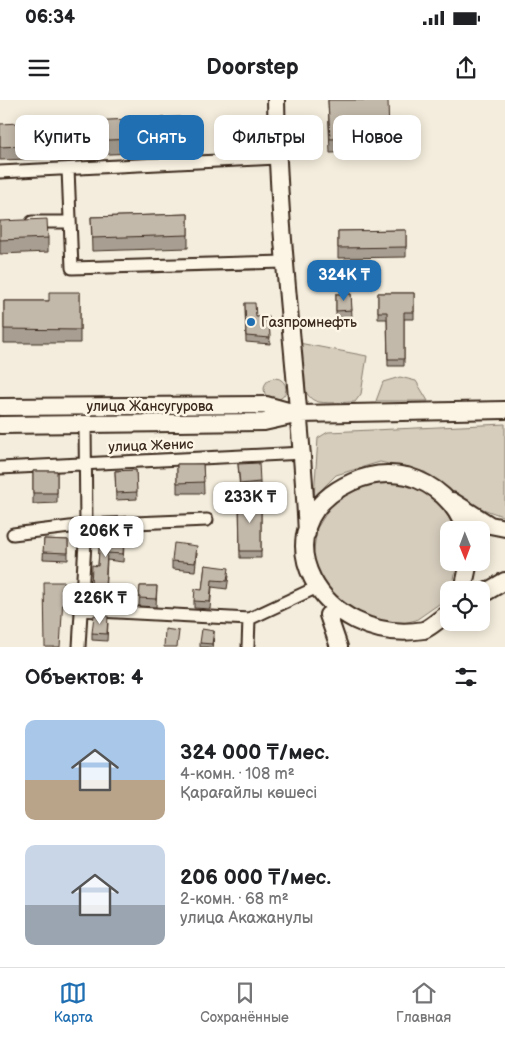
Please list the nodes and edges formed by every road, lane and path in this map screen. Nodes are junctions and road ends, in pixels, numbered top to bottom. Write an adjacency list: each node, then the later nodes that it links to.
1 (276, 100): 2 (main road)
2 (276, 115)
3 (239, 160): 5 (street)
4 (277, 160): 9 (main road)
5 (68, 169): 6 (street); 7 (street)
6 (0, 172)
7 (70, 222): 8 (street); 9 (street)
8 (18, 223)
9 (284, 262): 13 (main road)
10 (76, 406): 11 (main road, улица Жансугурова); 13 (main road, улица Жансугурова); 14 (main road)
11 (0, 407)
12 (505, 410): 13 (main road, улица Жансугурова)
13 (300, 414): 14 (main road, улица Жансугурова); 16 (main road)
14 (81, 424): 15 (main road, улица Жансугурова); 17 (street)
15 (0, 425)
16 (304, 453): 17 (street, улица Женис); 24 (main road)
17 (85, 462): 18 (street, улица Женис); 22 (street)
18 (0, 468)
19 (445, 496): 21 (main road); 23 (main road); 24 (main road)
20 (207, 520): 22 (street)
21 (462, 521)
22 (86, 525): 25 (street); 29 (street)
23 (505, 528)
24 (307, 533): 27 (main road)
25 (13, 534)
26 (505, 581): 28 (main road)
27 (311, 590): 30 (main road); 31 (street)
28 (490, 590)
29 (80, 610): 31 (street); 34 (street)
30 (328, 615): 33 (main road); 36 (main road)
31 (249, 619): 35 (street)
32 (440, 619): 33 (main road)
33 (425, 630): 37 (main road)
34 (80, 647)
35 (248, 647)
36 (339, 647)
37 (410, 647)

